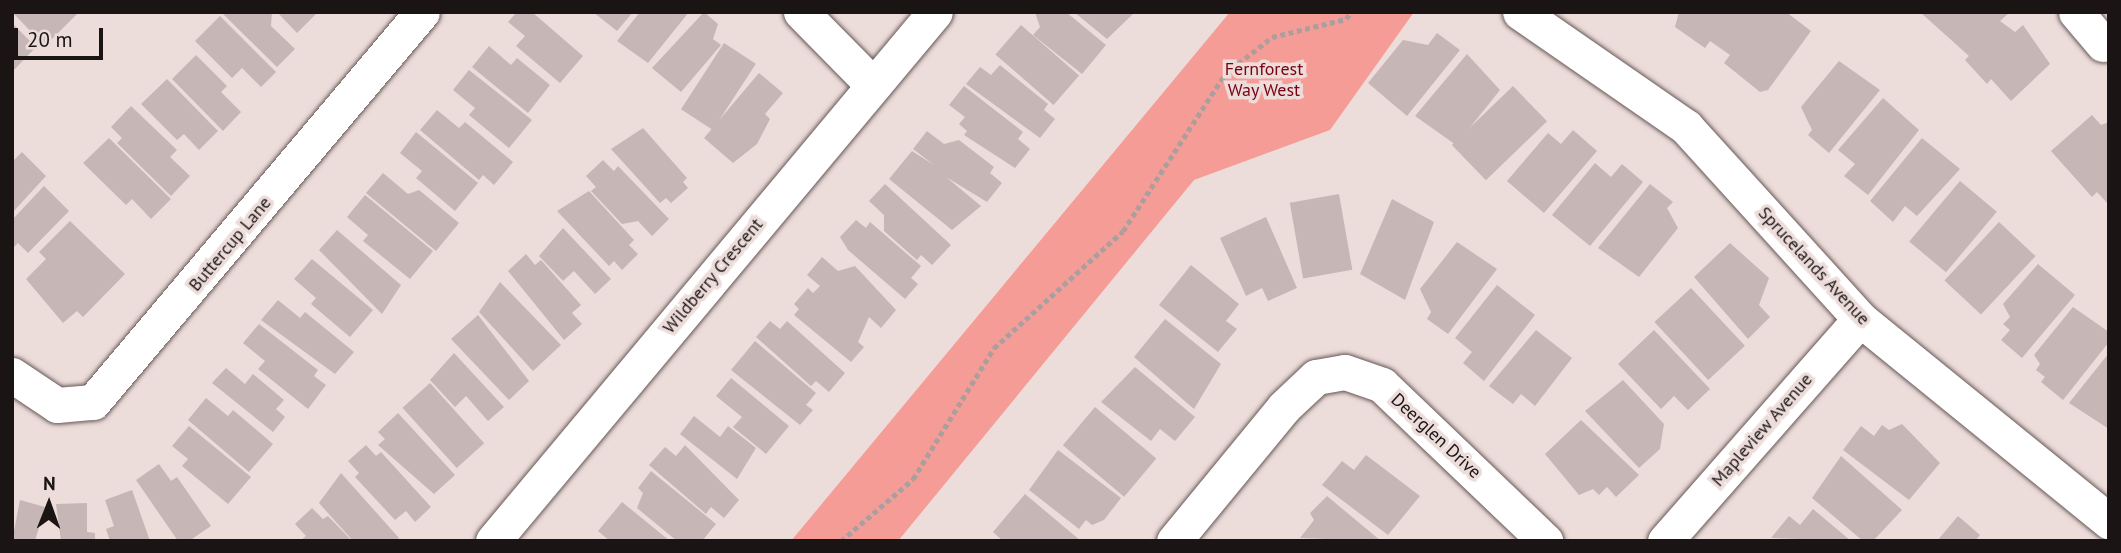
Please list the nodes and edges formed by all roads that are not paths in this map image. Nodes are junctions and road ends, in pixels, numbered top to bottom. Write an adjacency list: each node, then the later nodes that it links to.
1 (422, 12): 9 (street, Buttercup Lane)
2 (801, 12): 7 (street)
3 (935, 12): 7 (street, Wildberry Crescent)
4 (2076, 12): 6 (street)
5 (1542, 18): 8 (street, Sprucelands Avenue)
6 (2103, 44)
7 (873, 85): 11 (street, Wildberry Crescent)
8 (1860, 319): 10 (street, Sprucelands Avenue); 14 (street, Mapleview Avenue)
9 (12, 375)
10 (2109, 521)
11 (493, 541)
12 (1174, 541): 13 (street, Deerglen Drive)
13 (1545, 541)
14 (1665, 541)

